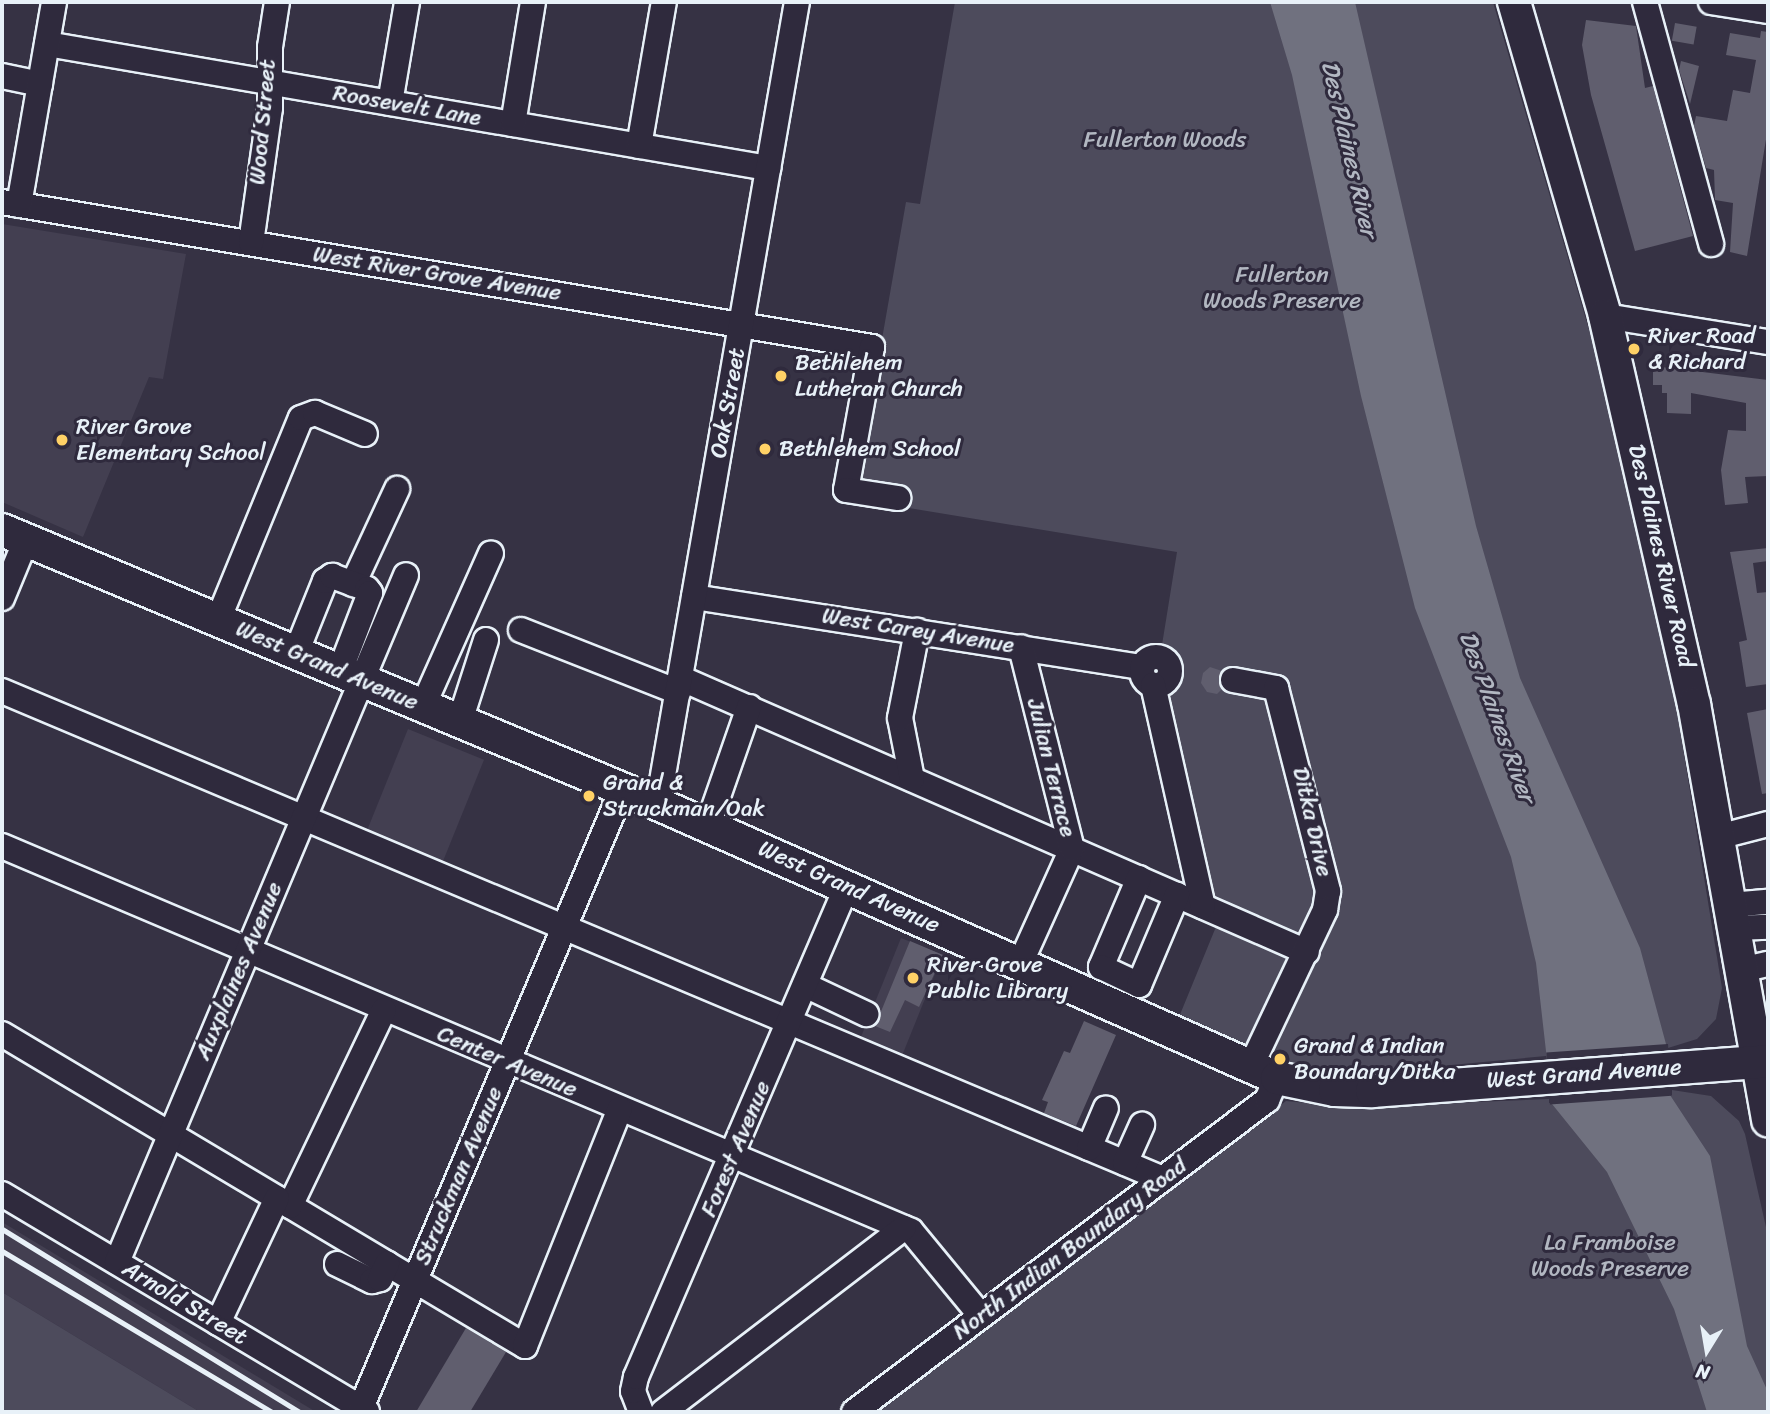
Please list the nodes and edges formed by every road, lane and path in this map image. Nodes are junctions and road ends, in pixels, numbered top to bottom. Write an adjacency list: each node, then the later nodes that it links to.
1 (54, 2): 11 (street)
2 (277, 2): 13 (street, Wood Street)
3 (407, 2): 15 (street)
4 (533, 2): 16 (street)
5 (664, 2): 17 (street)
6 (797, 2): 18 (street, Oak Street)
7 (1514, 2): 22 (main road, Des Plaines River Road)
8 (1645, 2): 21 (street)
9 (1711, 2): 10 (street)
10 (1768, 11)
11 (47, 44): 13 (street, Roosevelt Lane); 14 (street)
12 (2, 76): 14 (street)
13 (271, 83): 15 (street, Roosevelt Lane); 20 (street, Wood Street)
14 (40, 84): 19 (street)
15 (390, 103): 16 (street, Roosevelt Lane)
16 (513, 124): 17 (street, Roosevelt Lane)
17 (639, 146): 18 (street, Roosevelt Lane)
18 (768, 168): 23 (street, Oak Street)
19 (11, 204): 20 (street, West River Grove Avenue)
20 (251, 243): 23 (street, West River Grove Avenue)
21 (1710, 244)
22 (1605, 316): 24 (street); 53 (main road, Des Plaines River Road)
23 (741, 324): 27 (street, West River Grove Avenue); 32 (street, Oak Street)
24 (1768, 342)
25 (365, 434): 34 (street)
26 (397, 489): 31 (street)
27 (898, 498)
28 (14, 535): 33 (street); 34 (main road, West Grand Avenue)
29 (491, 553): 44 (street)
30 (406, 575): 40 (street)
31 (353, 584): 39 (street); 40 (street)
32 (694, 597): 36 (street, West Carey Avenue); 42 (street, Oak Street)
33 (2, 598)
34 (218, 620): 39 (main road, West Grand Avenue)
35 (522, 630): 42 (street)
36 (917, 631): 38 (street, West Carey Avenue); 47 (street)
37 (486, 640): 46 (street)
38 (1021, 647): 55 (street, Julian Terrace); 60 (street, West Carey Avenue)
39 (296, 653): 40 (main road, West Grand Avenue)
40 (349, 675): 44 (main road, West Grand Avenue); 50 (street, Auxplaines Avenue)
41 (1233, 680): 64 (street, Ditka Drive)
42 (679, 685): 45 (street); 49 (street, Oak Street)
43 (2, 691): 50 (street)
44 (423, 706): 46 (main road, West Grand Avenue)
45 (749, 707): 47 (street); 52 (street)
46 (460, 721): 48 (main road, West Grand Avenue)
47 (912, 779): 55 (street)
48 (623, 789): 49 (main road, West Grand Avenue); 62 (street, Struckman Avenue)
49 (658, 804): 52 (main road, West Grand Avenue)
50 (304, 816): 62 (street); 65 (street, Auxplaines Avenue)
51 (1768, 824): 53 (street)
52 (708, 825): 57 (main road, West Grand Avenue)
53 (1718, 836): 61 (main road, Des Plaines River Road)
54 (2, 846): 65 (street, Center Avenue)
55 (1072, 849): 56 (street); 66 (street, Julian Terrace)
56 (1139, 878): 58 (street); 58 (street)
57 (847, 886): 66 (main road, West Grand Avenue); 68 (street, Forest Avenue)
58 (1177, 895): 60 (street)
59 (1768, 902): 61 (street)
60 (1203, 906): 64 (street)
61 (1732, 916): 63 (street); 67 (main road, Des Plaines River Road)
62 (564, 927): 71 (street); 74 (street, Struckman Avenue)
63 (1768, 927)
64 (1307, 951): 75 (street, Ditka Drive)
65 (248, 953): 69 (street, Center Avenue); 80 (street, Auxplaines Avenue)
66 (1020, 964): 75 (main road, West Grand Avenue)
67 (1755, 967): 73 (main road, Des Plaines River Road)
68 (805, 985): 70 (street); 71 (street, Forest Avenue)
69 (384, 1010): 74 (street, Center Avenue); 86 (street)
70 (866, 1014)
71 (790, 1021): 81 (street); 82 (street, Forest Avenue)
72 (2, 1034): 80 (street)
73 (1763, 1061): 75 (main road, West Grand Avenue); 78 (main road, Des Plaines River Road)
74 (507, 1062): 77 (street, Center Avenue); 91 (street, Struckman Avenue)
75 (1264, 1073): 84 (street, North Indian Boundary Road)
76 (1106, 1108): 81 (street)
77 (620, 1109): 82 (street, Center Avenue); 91 (street)
78 (1768, 1120)
79 (1142, 1125): 83 (street)
80 (171, 1134): 86 (street); 88 (street, Auxplaines Avenue)
81 (1089, 1148): 83 (street)
82 (733, 1156): 87 (street, Center Avenue); 95 (street, Forest Avenue)
83 (1125, 1163): 84 (street)
84 (1163, 1179): 92 (street, North Indian Boundary Road)
85 (2, 1194): 88 (street, Arnold Street)
86 (284, 1202): 90 (street); 93 (street)
87 (904, 1228): 92 (street, Center Avenue); 96 (street)
88 (117, 1262): 93 (street, Arnold Street)
89 (337, 1264): 90 (street)
90 (387, 1264): 91 (street)
91 (415, 1280): 94 (street, Struckman Avenue)
92 (981, 1316): 97 (street, North Indian Boundary Road)
93 (218, 1322): 94 (street, Arnold Street)
94 (364, 1410)
95 (641, 1412)
96 (663, 1412)
97 (854, 1412)

